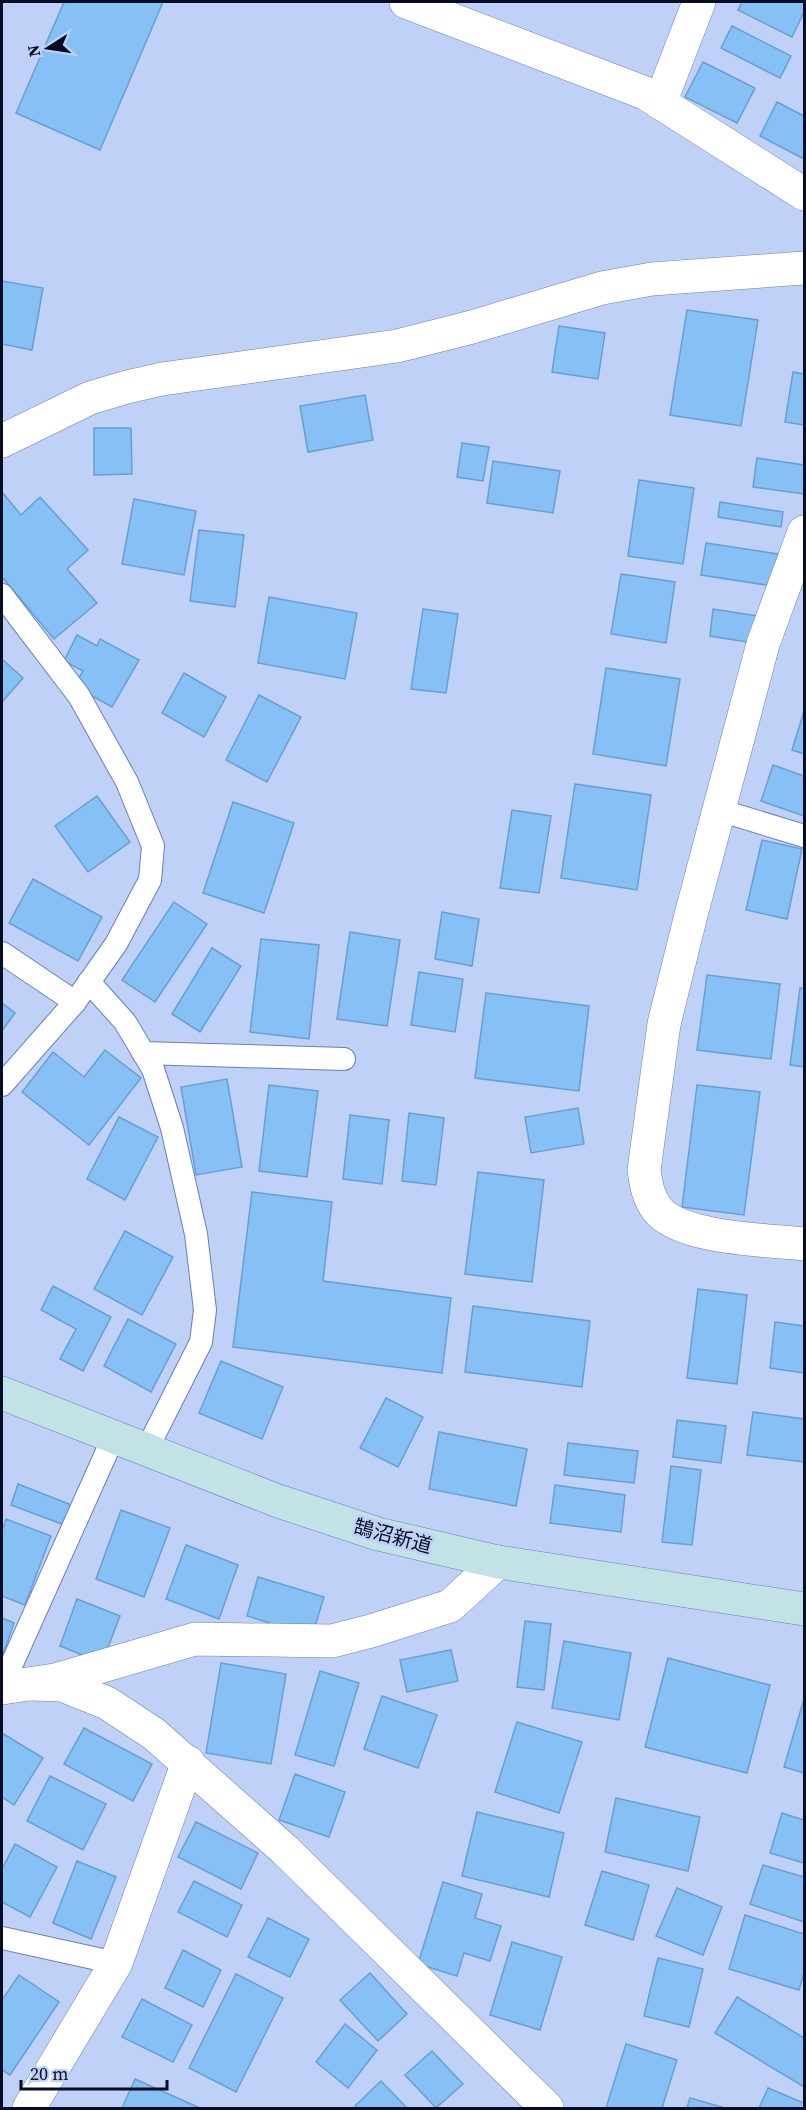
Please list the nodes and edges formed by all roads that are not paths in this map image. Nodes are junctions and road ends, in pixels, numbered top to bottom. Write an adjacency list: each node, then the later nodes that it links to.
1 (406, 2): 3 (street)
2 (699, 2): 3 (street)
3 (660, 103): 4 (street)
4 (804, 194)
5 (804, 268): 6 (street)
6 (2, 441)
7 (804, 532): 9 (street)
8 (2, 595): 12 (lane)
9 (719, 810): 10 (lane); 17 (street)
10 (804, 836)
11 (2, 953): 13 (lane)
12 (89, 982): 13 (lane); 14 (lane)
13 (75, 1002): 16 (lane)
14 (143, 1053): 15 (lane); 20 (lane)
15 (344, 1059)
16 (2, 1085)
17 (804, 1244)
18 (2, 1393): 19 (street, 鵠沼新道)
19 (113, 1438): 20 (street, 鵠沼新道); 23 (lane)
20 (146, 1451): 21 (street, 鵠沼新道)
21 (498, 1562): 22 (street, 鵠沼新道); 23 (street)
22 (804, 1604)
23 (12, 1686): 24 (street)
24 (188, 1762): 26 (street); 28 (street)
25 (2, 1938): 26 (lane)
26 (116, 1963): 27 (street)
27 (29, 2109)
28 (547, 2109)

